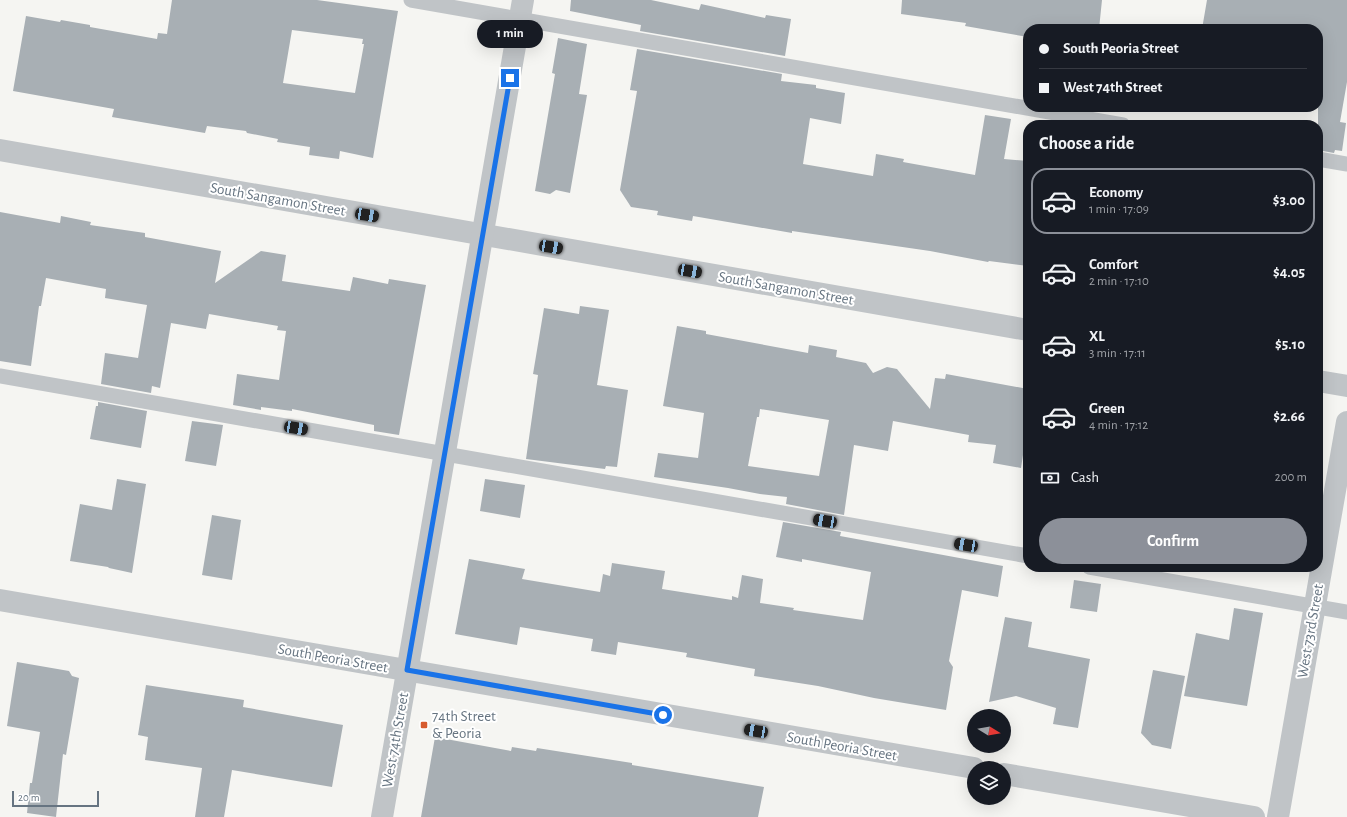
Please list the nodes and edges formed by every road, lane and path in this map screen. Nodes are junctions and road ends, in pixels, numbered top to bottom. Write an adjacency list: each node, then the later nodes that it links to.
1 (412, 0): 2 (lane)
2 (521, 10): 3 (lane); 9 (street, West 74th Street)
3 (1023, 106)
4 (1055, 112): 5 (lane)
5 (1097, 120)
6 (0, 150): 9 (street, South Sangamon Street)
7 (1323, 160): 8 (lane)
8 (1347, 164)
9 (482, 235): 10 (street, South Sangamon Street); 15 (street, West 74th Street)
10 (1023, 329)
11 (0, 376): 15 (lane)
12 (1323, 382): 13 (street)
13 (1347, 386)
14 (1347, 422): 17 (street, West 73rd Street)
15 (445, 454): 16 (lane); 23 (street, West 74th Street)
16 (1023, 555)
17 (1323, 561)
18 (1117, 572): 21 (lane)
19 (1321, 572): 21 (street, West 73rd Street)
20 (0, 600): 23 (street, South Peoria Street)
21 (1315, 607): 22 (lane); 28 (street, West 73rd Street)
22 (1347, 612)
23 (407, 670): 24 (street, South Peoria Street); 26 (street, West 74th Street)
24 (967, 767)
25 (1011, 775): 27 (street)
26 (382, 817)
27 (1254, 817)
28 (1278, 817)

